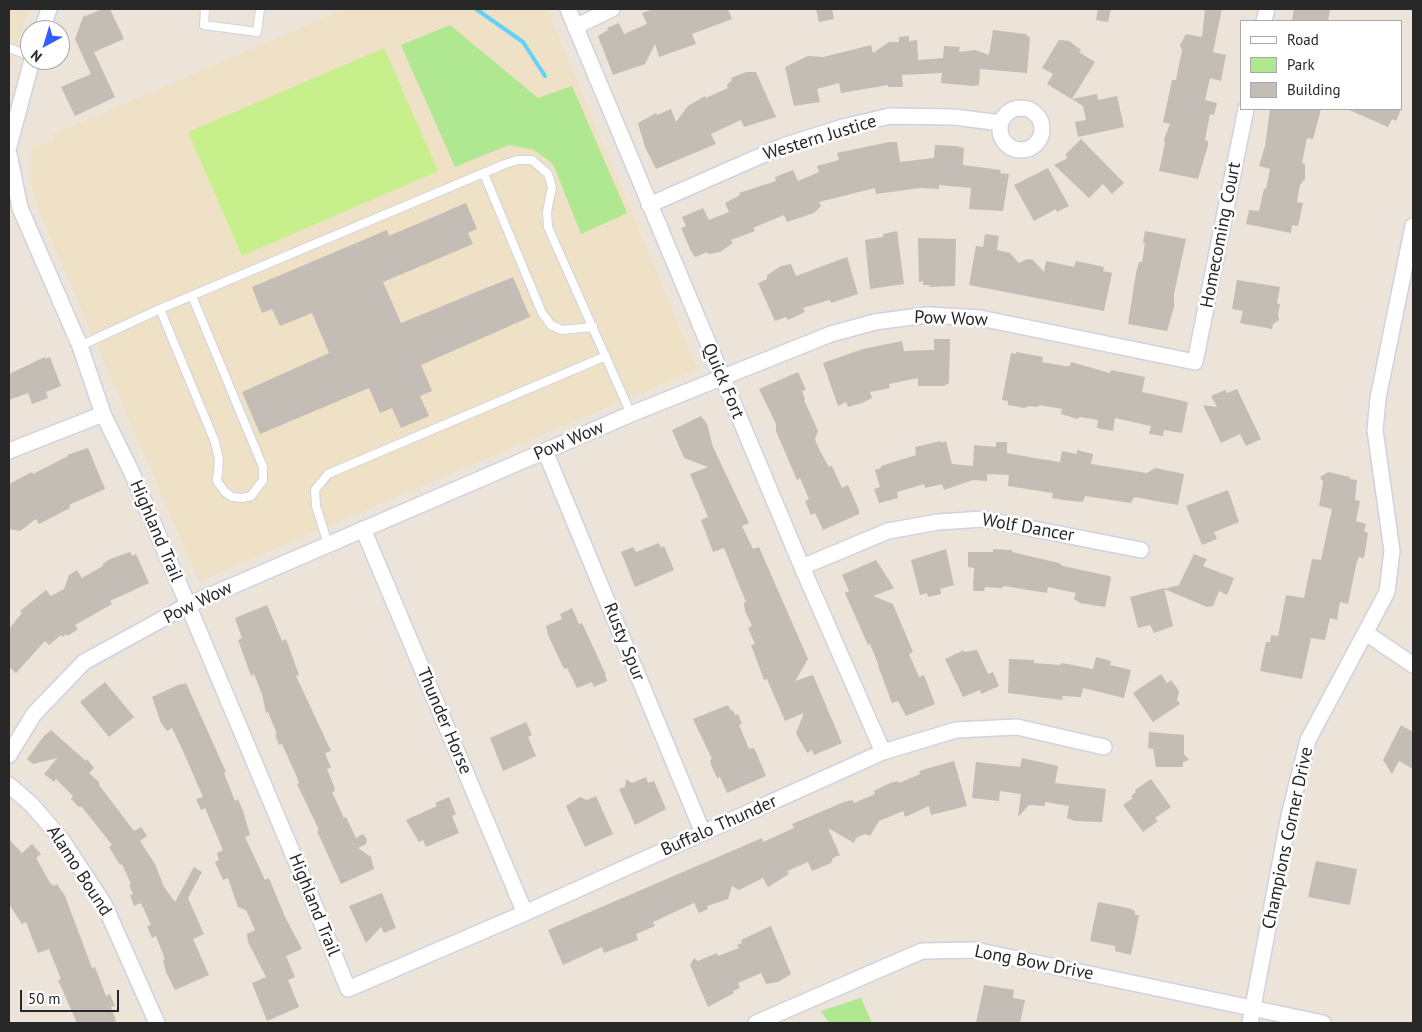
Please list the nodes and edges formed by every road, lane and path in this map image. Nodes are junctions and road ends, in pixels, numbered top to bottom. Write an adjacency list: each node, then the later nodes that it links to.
1 (205, 9): 2 (lane)
2 (260, 9)
3 (568, 9): 5 (street, Quick Fort)
4 (612, 9): 5 (street)
5 (575, 27): 12 (street, Quick Fort)
6 (29, 70): 9 (street)
7 (1246, 110): 20 (street, Homecoming Court)
8 (1001, 123): 12 (street, Western Justice)
9 (9, 146)
10 (9, 154): 13 (street, Highland Trail)
11 (484, 174): 15 (lane); 17 (lane); 17 (lane)
12 (649, 205): 21 (street, Quick Fort)
13 (14, 210): 18 (street, Highland Trail)
14 (1413, 226): 31 (street, Champions Corner Drive)
15 (192, 296): 16 (lane); 16 (lane)
16 (160, 309): 18 (lane)
17 (593, 327): 19 (lane)
18 (80, 346): 22 (street, Highland Trail)
19 (606, 356): 23 (lane); 27 (lane)
20 (1195, 362): 21 (street, Pow Wow)
21 (722, 377): 23 (street, Pow Wow); 29 (street, Quick Fort)
22 (103, 414): 24 (street); 30 (street, Highland Trail)
23 (631, 414): 25 (street, Pow Wow)
24 (9, 451)
25 (545, 451): 26 (street, Pow Wow); 37 (street, Rusty Spur)
26 (363, 529): 27 (street, Pow Wow); 38 (street, Thunder Horse)
27 (328, 544): 30 (street, Pow Wow)
28 (1141, 550): 29 (street, Wolf Dancer)
29 (802, 568): 34 (street, Quick Fort)
30 (188, 606): 35 (street, Pow Wow); 39 (street, Highland Trail)
31 (1366, 633): 32 (street); 40 (street, Champions Corner Drive)
32 (1413, 665)
33 (1104, 747): 34 (street, Buffalo Thunder)
34 (883, 752): 37 (street, Buffalo Thunder)
35 (9, 755)
36 (9, 785): 41 (street, Alamo Bound)
37 (703, 833): 38 (street, Buffalo Thunder)
38 (525, 913): 39 (street, Buffalo Thunder)
39 (348, 989)
40 (1251, 1016): 42 (street, Long Bow Drive); 43 (street, Long Bow Drive)
41 (157, 1023)
42 (756, 1023)
43 (1322, 1023)

